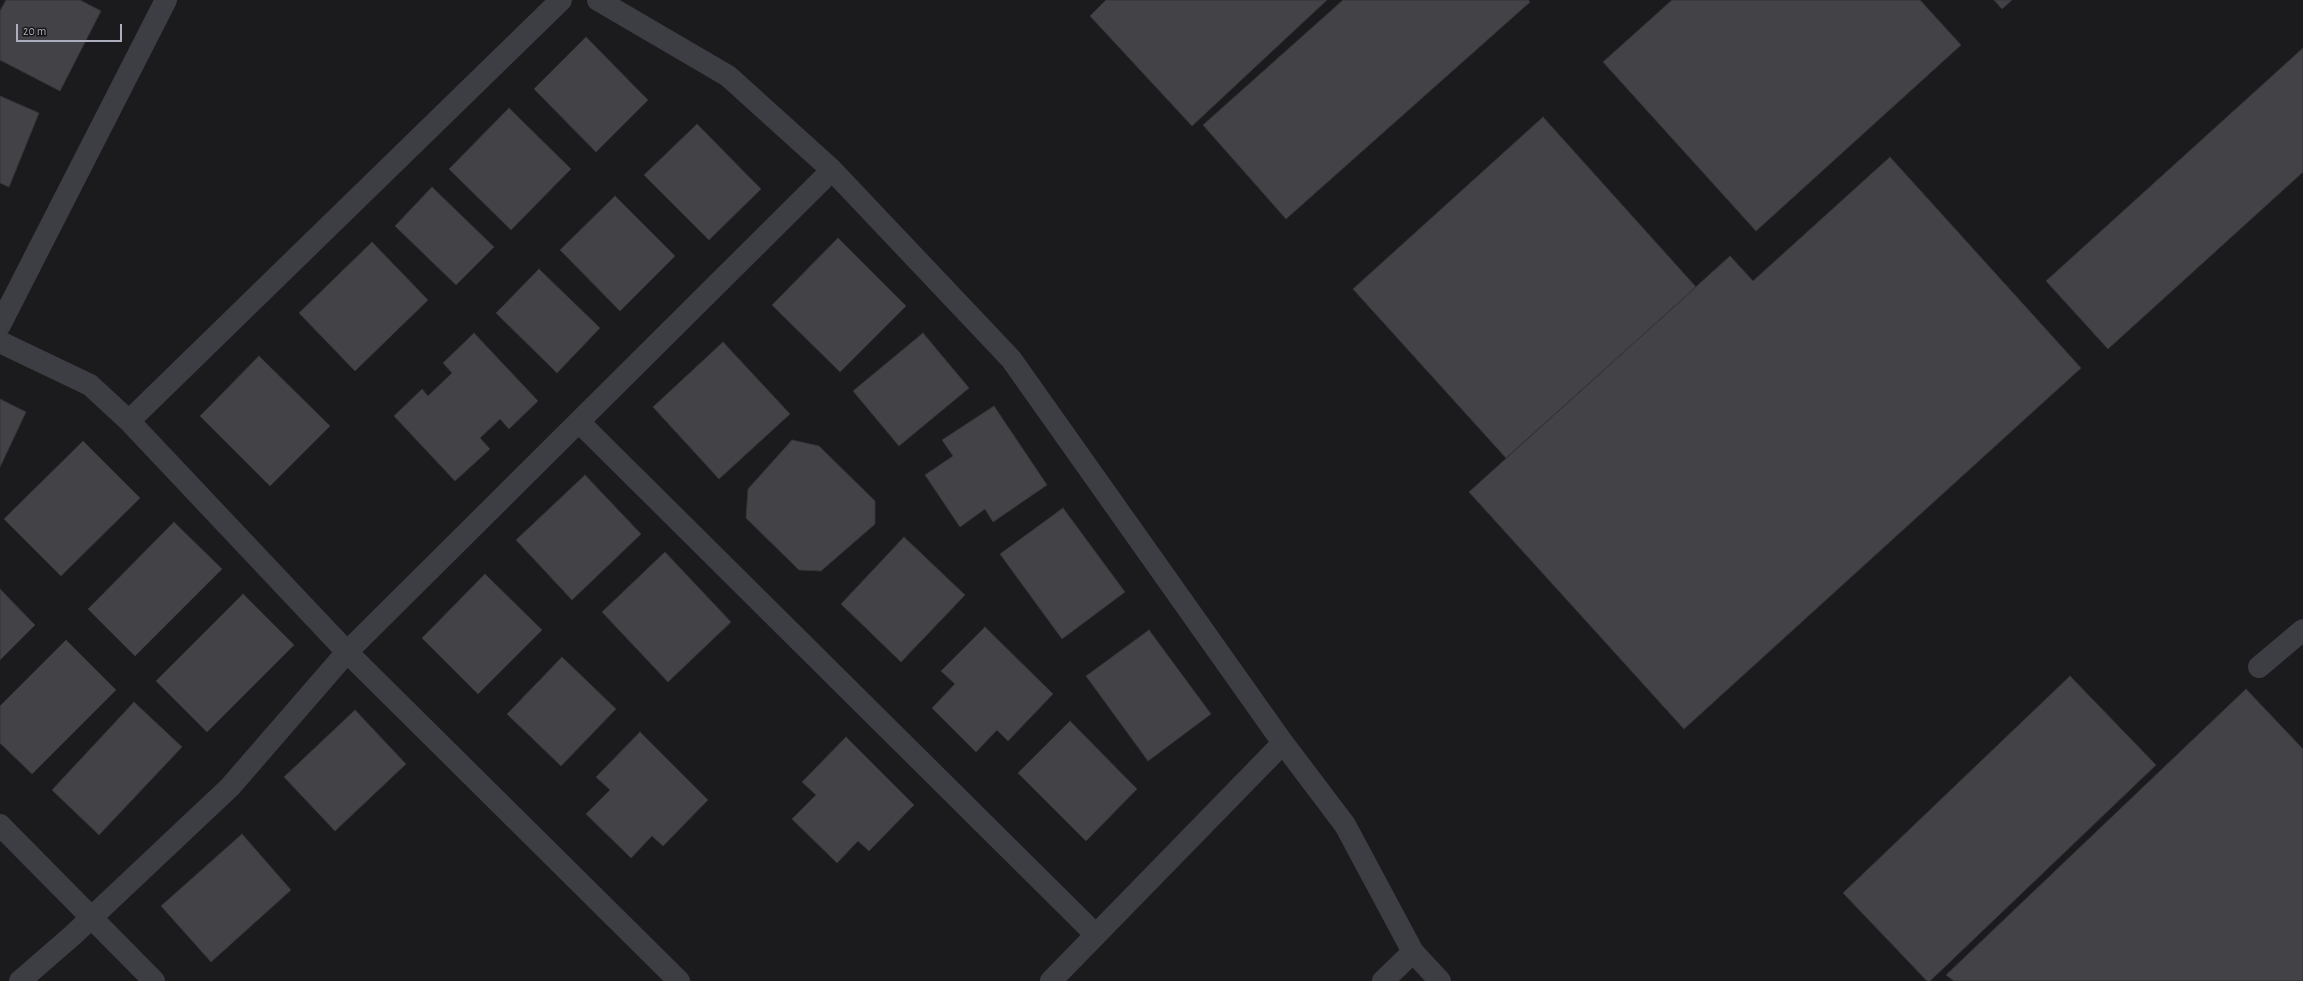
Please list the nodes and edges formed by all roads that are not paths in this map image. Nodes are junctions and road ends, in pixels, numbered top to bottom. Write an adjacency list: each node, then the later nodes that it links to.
1 (166, 0): 5 (street)
2 (561, 0): 7 (street)
3 (598, 0): 4 (street)
4 (832, 170): 8 (street); 12 (street)
5 (0, 325)
6 (0, 342): 7 (street)
7 (129, 421): 10 (street)
8 (579, 422): 10 (street); 15 (street)
9 (2303, 630): 11 (street)
10 (347, 652): 14 (street); 19 (street)
11 (2259, 667)
12 (1284, 742): 15 (street); 16 (street)
13 (0, 825): 14 (street)
14 (91, 918): 17 (street); 18 (street)
15 (1096, 935): 20 (street)
16 (1413, 952): 21 (street); 22 (street)
17 (20, 981)
18 (154, 981)
19 (679, 981)
20 (1051, 981)
21 (1383, 981)
22 (1440, 981)

